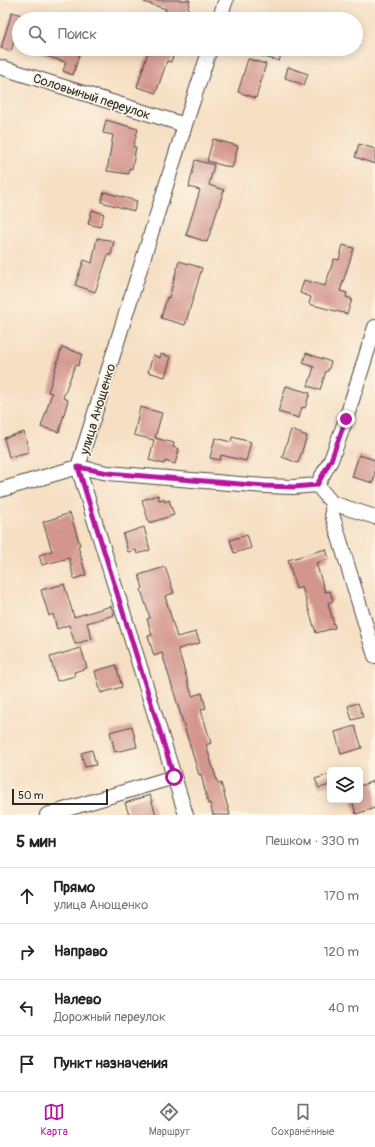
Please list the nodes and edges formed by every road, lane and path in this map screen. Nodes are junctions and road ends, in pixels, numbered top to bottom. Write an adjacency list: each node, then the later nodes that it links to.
1 (226, 0): 2 (street)
2 (222, 12)
3 (208, 56): 5 (street, улица Анощенко)
4 (0, 67): 5 (street, Соловьиный переулок)
5 (185, 125): 7 (street, улица Анощенко)
6 (375, 327): 8 (street)
7 (78, 467): 8 (street); 9 (street); 13 (street, улица Анощенко)
8 (317, 485): 10 (street)
9 (0, 490)
10 (332, 503): 11 (street); 12 (street)
11 (375, 517)
12 (375, 656)
13 (174, 777): 14 (street); 15 (street, улица Анощенко)
14 (47, 815)
15 (186, 815)

